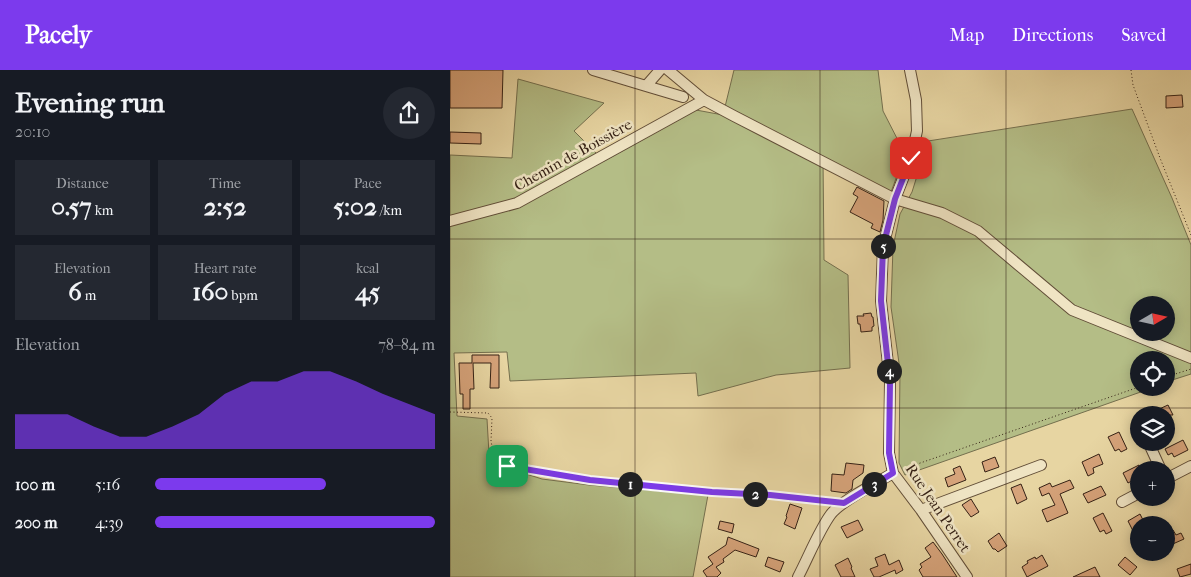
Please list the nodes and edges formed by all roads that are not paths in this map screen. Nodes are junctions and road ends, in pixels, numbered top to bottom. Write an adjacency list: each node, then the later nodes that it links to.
1 (593, 70): 5 (street)
2 (660, 70): 5 (street)
3 (668, 70): 7 (street)
4 (910, 70): 8 (street, Rue Jean Perret)
5 (646, 86): 6 (street)
6 (683, 97)
7 (704, 100): 8 (street); 9 (street, Chemin de Boissière)
8 (895, 199): 10 (street); 13 (street, Rue Jean Perret)
9 (450, 221)
10 (1191, 358)
11 (1041, 465): 17 (street)
12 (1191, 466): 14 (street)
13 (893, 473): 17 (street, Rue Jean Perret); 18 (street)
14 (1175, 474)
15 (1130, 498): 16 (street)
16 (1122, 502)
17 (921, 510): 19 (street, Rue Jean Perret)
18 (798, 577)
19 (967, 577)

